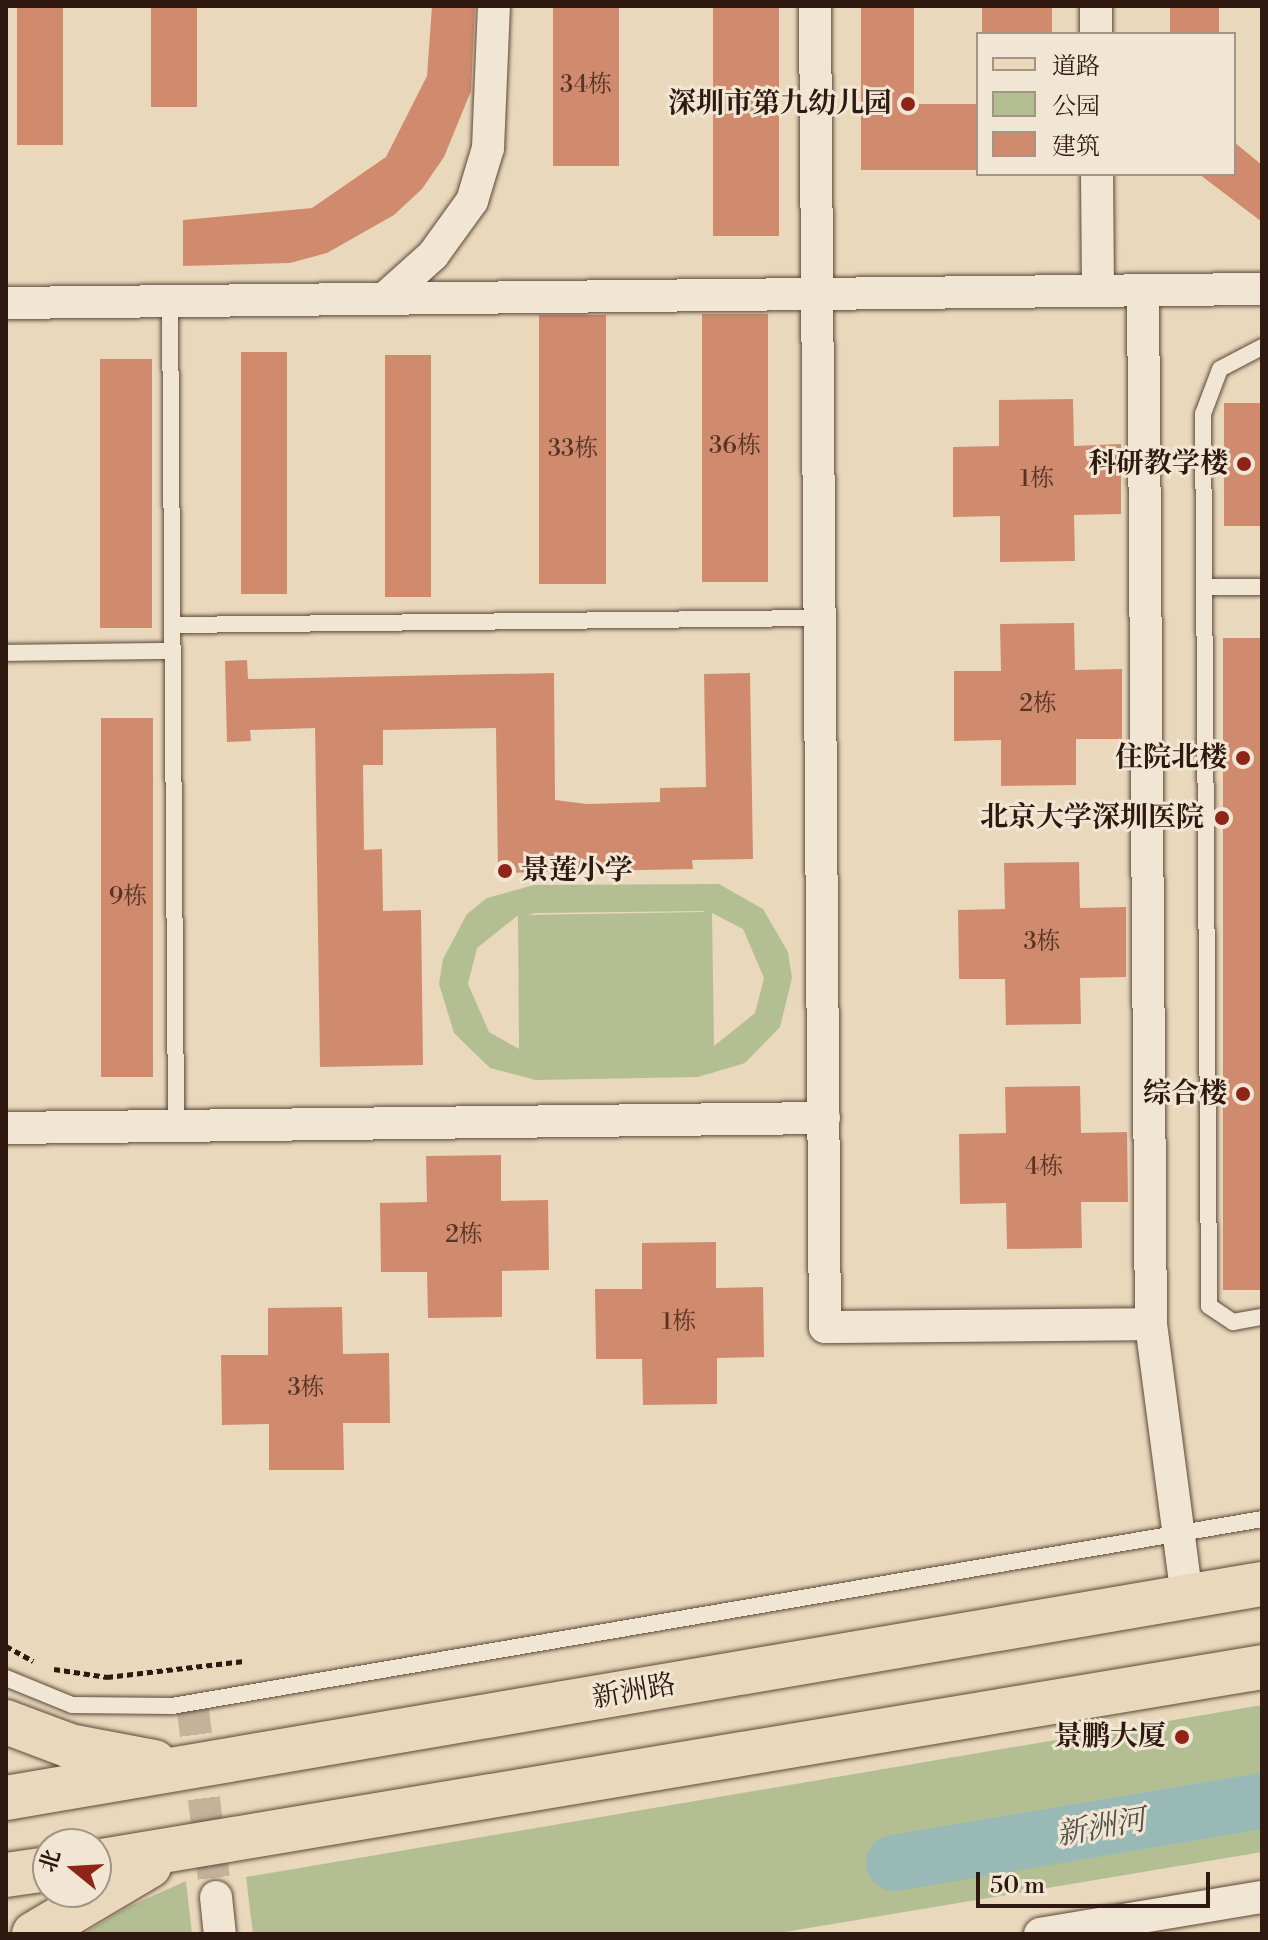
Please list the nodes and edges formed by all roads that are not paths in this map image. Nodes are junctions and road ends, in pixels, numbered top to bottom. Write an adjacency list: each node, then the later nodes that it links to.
1 (494, 6): 10 (street)
2 (815, 6): 9 (street)
3 (1096, 6): 4 (street)
4 (1096, 32)
5 (1097, 176): 7 (street)
6 (1262, 289): 8 (street)
7 (1098, 290): 8 (street); 9 (street)
8 (1143, 290): 24 (street)
9 (817, 294): 10 (street); 16 (street)
10 (384, 299): 11 (street)
11 (170, 301): 12 (street); 17 (lane)
12 (6, 303)
13 (1262, 347): 14 (lane)
14 (1204, 587): 15 (lane); 23 (lane)
15 (1262, 587)
16 (819, 618): 17 (lane); 20 (street)
17 (172, 625): 18 (lane)
18 (173, 651): 19 (lane); 21 (lane)
19 (6, 653)
20 (824, 1118): 21 (street); 24 (street)
21 (176, 1126): 22 (street)
22 (6, 1128)
23 (1262, 1317)
24 (1151, 1324): 26 (street)
25 (1262, 1519): 26 (lane)
26 (1177, 1533): 28 (street); 30 (lane)
27 (1262, 1584): 28 (main road, 新洲路)
28 (1187, 1597): 32 (main road, 新洲路)
29 (1262, 1667): 34 (main road)
30 (6, 1678)
31 (6, 1722): 32 (main road)
32 (221, 1763): 33 (main road, 新洲路)
33 (6, 1798)
34 (193, 1848): 35 (main road); 40 (main road)
35 (112, 1860)
36 (32, 1871): 37 (main road)
37 (6, 1875)
38 (216, 1897): 41 (street)
39 (1262, 1897): 42 (street)
40 (34, 1934)
41 (220, 1934)
42 (1040, 1934)

